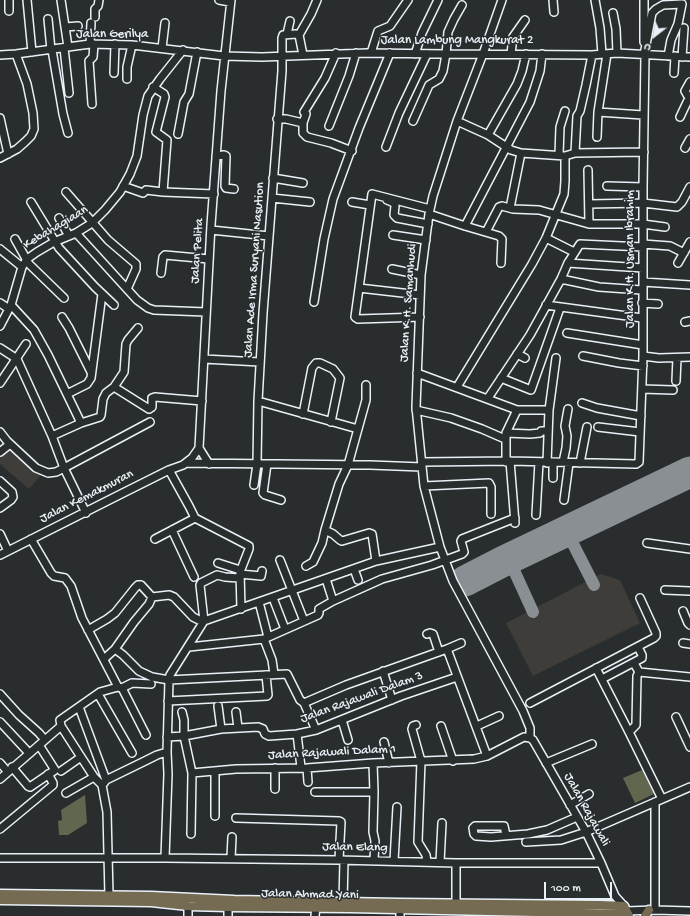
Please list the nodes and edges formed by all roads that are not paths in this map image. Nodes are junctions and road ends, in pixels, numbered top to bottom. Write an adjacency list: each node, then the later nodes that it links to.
1 (10, 0): 16 (street)
2 (27, 0): 36 (street)
3 (61, 0): 25 (street)
4 (99, 0): 29 (street)
5 (219, 0): 13 (street)
6 (317, 0): 28 (street)
7 (408, 0): 40 (street)
8 (438, 0): 44 (street)
9 (502, 0): 47 (street, Jalan K.H. Samanhudi)
10 (553, 0): 17 (street)
11 (595, 0): 52 (street)
12 (644, 0): 53 (street)
13 (230, 1): 56 (street, Jalan Pelita)
14 (653, 3): 18 (street)
15 (462, 5): 46 (street)
16 (9, 11)
17 (554, 12)
18 (652, 13): 53 (street); 58 (street)
19 (613, 14): 42 (street)
20 (48, 19): 34 (street)
21 (525, 20): 48 (street)
22 (290, 21): 27 (street)
23 (165, 23): 33 (street)
24 (78, 26): 25 (street)
25 (65, 27): 32 (street)
26 (684, 28): 59 (street)
27 (287, 34): 28 (street); 57 (street, Jalan Ade Irma Suryani Nasution)
28 (299, 36): 55 (street)
29 (92, 44): 30 (street, Jalan Gerilya); 32 (street, Jalan Gerilya); 66 (street)
30 (115, 44): 31 (street, Jalan Gerilya); 60 (street)
31 (132, 45): 33 (street, Jalan Gerilya); 62 (street)
32 (66, 47): 34 (street, Jalan Gerilya); 65 (street)
33 (162, 48): 35 (street, Jalan Gerilya)
34 (52, 50): 36 (street, Jalan Gerilya); 77 (street)
35 (183, 50): 37 (street, Jalan Gerilya); 64 (street, Kebahagiaan)
36 (32, 52): 43 (street, Jalan Gerilya)
37 (197, 52): 56 (street, Jalan Gerilya); 78 (street)
38 (336, 53): 39 (street, Jalan Lambung Mangkurat 2); 55 (street, Jalan Lambung Mangkurat 2); 73 (street)
39 (356, 53): 40 (street, Jalan Lambung Mangkurat 2); 76 (street)
40 (371, 53): 41 (street, Jalan Lambung Mangkurat 2)
41 (390, 53): 44 (street, Jalan Lambung Mangkurat 2); 85 (street)
42 (617, 53): 52 (street, Jalan Lambung Mangkurat 2); 53 (street, Jalan Lambung Mangkurat 2)
43 (16, 54): 54 (street, Jalan Gerilya); 88 (street)
44 (415, 54): 45 (street, Jalan Lambung Mangkurat 2)
45 (427, 54): 46 (street, Jalan Lambung Mangkurat 2); 83 (street)
46 (446, 54): 47 (street, Jalan Lambung Mangkurat 2); 74 (street)
47 (484, 54): 48 (street, Jalan Lambung Mangkurat 2); 75 (street, Jalan K.H. Samanhudi)
48 (511, 54): 49 (street, Jalan Lambung Mangkurat 2)
49 (526, 54): 50 (street, Jalan Lambung Mangkurat 2); 79 (street)
50 (542, 54): 51 (street, Jalan Lambung Mangkurat 2); 82 (street)
51 (592, 54): 52 (street, Jalan Lambung Mangkurat 2); 89 (street)
52 (605, 54): 68 (street)
53 (644, 54): 58 (street, Jalan Lambung Mangkurat 2); 69 (street, Jalan K.H. Usman Ibrahim)
54 (0, 55)
55 (303, 55): 57 (street, Jalan Lambung Mangkurat 2)
56 (224, 56): 57 (street, Jalan Lambung Mangkurat 2); 91 (street, Jalan Pelita)
57 (282, 56): 72 (street, Jalan Ade Irma Suryani Nasution)
58 (668, 56): 59 (street, Jalan Lambung Mangkurat 2)
59 (683, 56): 61 (street)
60 (114, 73)
61 (674, 73)
62 (127, 79)
63 (690, 82): 70 (street)
64 (153, 87): 96 (street, Kebahagiaan); 102 (street)
65 (69, 93)
66 (92, 104)
67 (565, 111): 90 (street)
68 (598, 112): 69 (street); 80 (street)
69 (643, 115): 86 (street, Jalan K.H. Usman Ibrahim)
70 (680, 117)
71 (0, 118): 88 (street)
72 (277, 119): 73 (street); 94 (street, Jalan Ade Irma Suryani Nasution)
73 (304, 120): 85 (street)
74 (413, 121)
75 (457, 121): 79 (street); 113 (street, Jalan K.H. Samanhudi)
76 (329, 126)
77 (68, 133)
78 (178, 134)
79 (488, 135): 82 (street)
80 (597, 137)
81 (690, 139): 84 (street)
82 (506, 146): 87 (street); 120 (street)
83 (386, 147)
84 (685, 148)
85 (352, 151): 156 (street)
86 (644, 152): 89 (street); 98 (street, Jalan K.H. Usman Ibrahim)
87 (521, 153): 90 (street); 112 (street)
88 (8, 154): 92 (street)
89 (575, 154): 90 (street)
90 (562, 155): 114 (street)
91 (216, 156): 100 (street); 103 (street, Jalan Pelita)
92 (0, 158)
93 (588, 170): 110 (street)
94 (273, 178): 95 (street); 104 (street, Jalan Ade Irma Suryani Nasution)
95 (303, 182)
96 (123, 186): 102 (street); 116 (street, Kebahagiaan)
97 (608, 186): 98 (street)
98 (643, 186): 109 (street, Jalan K.H. Usman Ibrahim)
99 (690, 187): 109 (street)
100 (234, 190)
101 (66, 192): 116 (street)
102 (163, 192): 103 (street)
103 (214, 194): 122 (street, Jalan Pelita)
104 (272, 198): 107 (street); 127 (street, Jalan Ade Irma Suryani Nasution)
105 (386, 200): 117 (street)
106 (31, 202): 131 (street)
107 (310, 202)
108 (352, 202): 111 (street)
109 (643, 203): 110 (street); 119 (street, Jalan K.H. Usman Ibrahim)
110 (589, 204): 118 (street)
111 (370, 205): 113 (street); 150 (street)
112 (510, 208): 114 (street); 123 (street)
113 (430, 211): 117 (street, Jalan K.H. Samanhudi); 120 (street)
114 (555, 214): 118 (street); 128 (street)
115 (59, 218): 126 (street)
116 (92, 223): 124 (street, Kebahagiaan); 151 (street)
117 (428, 224): 130 (street, Jalan K.H. Samanhudi)
118 (589, 224): 119 (street)
119 (643, 224): 121 (street); 133 (street, Jalan K.H. Usman Ibrahim)
120 (465, 226): 123 (street)
121 (665, 228)
122 (211, 230): 127 (street); 138 (street, Jalan Pelita)
123 (486, 232): 139 (street)
124 (76, 233): 126 (street, Kebahagiaan); 151 (street)
125 (393, 234): 130 (street)
126 (69, 236): 131 (street, Kebahagiaan)
127 (270, 236): 183 (street, Jalan Ade Irma Suryani Nasution)
128 (546, 238): 135 (street); 192 (street)
129 (15, 239): 137 (street)
130 (426, 240): 146 (street, Jalan K.H. Samanhudi)
131 (54, 242): 137 (street, Kebahagiaan); 153 (street)
132 (690, 242): 136 (street)
133 (643, 246): 135 (street); 136 (street); 143 (street, Jalan K.H. Usman Ibrahim)
134 (0, 249): 142 (street)
135 (574, 252): 140 (street)
136 (684, 253): 141 (street)
137 (27, 259): 142 (street, Kebahagiaan); 155 (street)
138 (209, 259): 145 (street); 164 (street, Jalan Pelita)
139 (501, 263)
140 (568, 263): 143 (street); 147 (street)
141 (678, 263)
142 (22, 267): 162 (street, Kebahagiaan)
143 (643, 268): 148 (street, Jalan K.H. Usman Ibrahim)
144 (392, 269): 146 (street)
145 (161, 274)
146 (422, 274): 154 (street, Jalan K.H. Samanhudi)
147 (561, 279): 152 (street); 161 (street)
148 (642, 282): 149 (street); 152 (street, Jalan K.H. Usman Ibrahim)
149 (690, 285)
150 (359, 288): 154 (street); 166 (street)
151 (127, 289): 164 (street)
152 (642, 290): 158 (street, Jalan K.H. Usman Ibrahim)
153 (102, 294): 160 (street); 185 (street)
154 (420, 295): 166 (street, Jalan K.H. Samanhudi)
155 (64, 298)
156 (314, 302)
157 (0, 303): 162 (street)
158 (642, 303): 159 (street); 167 (street, Jalan K.H. Usman Ibrahim)
159 (658, 304)
160 (114, 305)
161 (546, 305): 163 (street); 174 (street)
162 (10, 307): 168 (street, Kebahagiaan); 195 (street)
163 (560, 308): 167 (street); 187 (street)
164 (206, 312): 182 (street, Jalan Pelita)
165 (62, 317): 185 (street)
166 (420, 317): 186 (street, Jalan K.H. Samanhudi)
167 (642, 318): 172 (street, Jalan K.H. Usman Ibrahim)
168 (0, 325)
169 (138, 328): 191 (street)
170 (567, 333): 172 (street)
171 (26, 344): 181 (street)
172 (643, 345): 176 (street, Jalan K.H. Usman Ibrahim)
173 (0, 348): 181 (street)
174 (517, 354): 178 (street); 187 (street)
175 (583, 356): 184 (street)
176 (643, 356): 180 (street); 184 (street, Jalan K.H. Usman Ibrahim)
177 (690, 357): 180 (street)
178 (524, 358)
179 (556, 358): 203 (street)
180 (677, 358): 188 (street)
181 (17, 359): 189 (street); 215 (street)
182 (204, 359): 183 (street); 197 (street, Jalan Pelita)
183 (260, 362): 198 (street, Jalan Ade Irma Suryani Nasution)
184 (643, 366): 193 (street, Jalan K.H. Usman Ibrahim)
185 (91, 372): 195 (street)
186 (417, 373): 192 (street); 201 (street, Jalan K.H. Samanhudi)
187 (500, 378): 196 (street)
188 (676, 381)
189 (0, 383)
190 (366, 385): 211 (street)
191 (114, 387): 197 (street); 208 (street)
192 (457, 387): 196 (street)
193 (642, 389): 194 (street); 205 (street, Jalan K.H. Usman Ibrahim)
194 (672, 390)
195 (67, 394): 208 (street)
196 (488, 398): 202 (street)
197 (202, 401): 218 (street, Jalan Pelita)
198 (258, 401): 204 (street); 227 (street, Jalan Ade Irma Suryani Nasution)
199 (582, 403): 205 (street)
200 (568, 408): 224 (street)
201 (416, 410): 216 (street); 230 (street, Jalan K.H. Samanhudi)
202 (517, 410): 203 (street); 216 (street)
203 (549, 410): 212 (street)
204 (303, 414): 207 (street); 207 (street)
205 (641, 416): 214 (street, Jalan K.H. Usman Ibrahim)
206 (150, 422): 231 (street)
207 (331, 422): 211 (street)
208 (81, 423): 215 (street)
209 (587, 426): 225 (street)
210 (598, 427): 214 (street)
211 (358, 429): 229 (street)
212 (548, 431): 216 (street); 223 (street)
213 (0, 432): 217 (street)
214 (640, 432): 225 (street, Jalan K.H. Usman Ibrahim)
215 (52, 436): 231 (street)
216 (506, 436): 220 (street)
217 (10, 444): 219 (street); 231 (street)
218 (199, 448): 222 (street); 226 (street)
219 (0, 452)
220 (508, 462): 221 (street); 230 (street); 255 (street)
221 (539, 462): 223 (street); 242 (street)
222 (186, 463): 226 (street); 232 (street, Jalan Kemakmuran)
223 (550, 463): 224 (street); 233 (street)
224 (566, 463): 225 (street); 238 (street)
225 (580, 463)
226 (209, 464): 227 (street)
227 (257, 464): 228 (street); 235 (street, Jalan Ade Irma Suryani Nasution)
228 (267, 464): 229 (street); 237 (street)
229 (348, 465): 230 (street); 245 (street)
230 (422, 465): 236 (street, Jalan K.H. Samanhudi)
231 (64, 468): 240 (street)
232 (169, 470): 240 (street, Jalan Kemakmuran); 243 (street)
233 (553, 478)
234 (0, 481): 239 (street)
235 (254, 485)
236 (424, 486): 241 (street); 250 (street, Jalan K.H. Samanhudi)
237 (281, 500)
238 (564, 500)
239 (0, 508)
240 (86, 513): 247 (street, Jalan Kemakmuran)
241 (491, 514)
242 (536, 515)
243 (194, 518): 244 (street); 261 (street)
244 (172, 530): 248 (street); 262 (street)
245 (325, 530): 256 (street); 258 (street)
246 (0, 534): 252 (street)
247 (31, 538): 252 (street, Jalan Kemakmuran); 279 (street)
248 (155, 539)
249 (647, 543): 251 (street)
250 (440, 547): 255 (street, Jalan K.H. Samanhudi); 256 (street)
251 (690, 549)
252 (8, 551): 253 (street, Jalan Kemakmuran)
253 (0, 555)
254 (280, 560): 266 (street)
255 (445, 560): 271 (street); 327 (street)
256 (376, 561): 259 (street)
257 (218, 563): 261 (street)
258 (306, 566)
259 (354, 569): 263 (street); 264 (street)
260 (262, 571): 261 (street)
261 (240, 574): 273 (street); 275 (street)
262 (194, 577)
263 (326, 579): 266 (street); 271 (street)
264 (358, 580)
265 (666, 590): 267 (street)
266 (292, 591): 269 (street); 276 (street)
267 (690, 591)
268 (152, 597): 275 (street); 279 (street); 286 (street)
269 (273, 598): 272 (street); 278 (street)
270 (640, 598): 284 (street)
271 (333, 601): 276 (street)
272 (259, 602): 273 (street); 281 (street)
273 (241, 609): 275 (street)
274 (683, 611): 277 (street)
275 (204, 621): 283 (street)
276 (304, 621): 278 (street)
277 (690, 625)
278 (285, 629): 281 (street)
279 (88, 630): 288 (street)
280 (427, 634): 287 (street)
281 (266, 638): 283 (street); 293 (street)
282 (461, 643): 285 (street)
283 (188, 647): 297 (street)
284 (638, 647): 289 (street); 290 (street)
285 (447, 649): 287 (street); 294 (street)
286 (115, 650): 288 (street); 297 (street)
287 (439, 652): 291 (street)
288 (104, 659): 299 (street)
289 (634, 663): 292 (street); 296 (street)
290 (596, 668): 296 (street); 304 (street)
291 (383, 671): 302 (street); 305 (street)
292 (639, 672): 295 (street); 321 (street)
293 (272, 674): 297 (street); 303 (street); 305 (street)
294 (457, 676): 302 (street, Jalan Rajawali Dalam 3); 317 (street)
295 (690, 677)
296 (602, 679): 321 (street)
297 (169, 680): 303 (street)
298 (151, 684): 299 (street)
299 (120, 687): 301 (street); 324 (street)
300 (0, 694): 330 (street)
301 (98, 694): 307 (street); 335 (street)
302 (392, 700): 313 (street, Jalan Rajawali Dalam 3)
303 (168, 701): 326 (street)
304 (530, 702)
305 (304, 703): 320 (street)
306 (218, 706): 319 (street)
307 (79, 707): 312 (street); 354 (street)
308 (182, 712): 325 (street)
309 (236, 712): 318 (street)
310 (499, 716): 317 (street)
311 (676, 717): 322 (street)
312 (59, 720): 330 (street); 337 (street)
313 (342, 720): 320 (street, Jalan Rajawali Dalam 3); 328 (street)
314 (0, 722): 334 (street)
315 (416, 725): 338 (street)
316 (441, 726): 339 (street)
317 (476, 726): 336 (street)
318 (238, 728): 319 (street, Jalan Rajawali Dalam 3); 323 (street, Jalan Rajawali Dalam 3)
319 (221, 729): 325 (street, Jalan Rajawali Dalam 3)
320 (316, 730): 323 (street, Jalan Rajawali Dalam 3)
321 (629, 732): 361 (street)
322 (687, 732): 332 (street)
323 (296, 734): 345 (street)
324 (146, 735)
325 (184, 736): 326 (street, Jalan Rajawali Dalam 3); 349 (street)
326 (167, 737): 333 (street)
327 (530, 738): 336 (street, Jalan Rajawali Dalam 1); 343 (street, Jalan Rajawali)
328 (348, 740)
329 (384, 742): 342 (street)
330 (42, 743): 334 (street); 350 (street)
331 (592, 744): 343 (street)
332 (690, 747)
333 (167, 752): 354 (street); 378 (street)
334 (29, 753): 346 (street)
335 (132, 753)
336 (487, 756): 339 (street, Jalan Rajawali Dalam 1)
337 (81, 758): 347 (street); 351 (street)
338 (421, 761): 339 (street, Jalan Rajawali Dalam 1); 342 (street, Jalan Rajawali Dalam 1); 383 (street)
339 (453, 761)
340 (373, 762): 342 (street, Jalan Rajawali Dalam 1); 345 (street, Jalan Rajawali Dalam 1); 358 (street)
341 (0, 763): 346 (street)
342 (389, 763)
343 (546, 763): 362 (street, Jalan Rajawali)
344 (275, 768): 345 (street, Jalan Rajawali Dalam 1); 348 (street, Jalan Rajawali Dalam 1); 356 (street)
345 (304, 768): 353 (street)
346 (9, 769): 350 (street); 352 (street)
347 (61, 771)
348 (215, 771): 349 (street, Jalan Rajawali Dalam 1); 364 (street)
349 (192, 773): 371 (street)
350 (48, 774): 368 (street)
351 (94, 777): 354 (street); 359 (street)
352 (0, 779)
353 (308, 782)
354 (104, 783): 376 (street)
355 (690, 787): 361 (street)
356 (275, 790)
357 (315, 792): 358 (street)
358 (374, 792): 381 (street)
359 (66, 793)
360 (589, 794): 362 (street)
361 (659, 800): 370 (street); 398 (street)
362 (570, 805): 365 (street, Jalan Rajawali)
363 (397, 807): 382 (street)
364 (215, 816)
365 (577, 817): 370 (street, Jalan Rajawali); 372 (street)
366 (236, 818): 380 (street)
367 (442, 824): 384 (street)
368 (1, 825)
369 (489, 826): 372 (street); 374 (street); 374 (street)
370 (586, 832): 375 (street); 386 (street, Jalan Rajawali)
371 (191, 834)
372 (506, 835): 374 (street)
373 (232, 837): 379 (street)
374 (490, 837)
375 (526, 842)
376 (108, 857): 377 (street, Jalan Elang); 378 (street, Jalan Elang); 388 (street)
377 (0, 858)
378 (165, 858): 379 (street, Jalan Elang)
379 (231, 858): 380 (street, Jalan Elang)
380 (341, 860): 381 (street, Jalan Elang); 391 (street)
381 (374, 860): 382 (street, Jalan Elang)
382 (394, 861): 383 (street, Jalan Elang)
383 (427, 862): 384 (street, Jalan Elang)
384 (440, 862): 385 (street, Jalan Elang)
385 (456, 863): 386 (street, Jalan Elang); 392 (street)
386 (601, 863): 397 (street, Jalan Rajawali)
387 (0, 894): 388 (main road, Jalan Ahmad Yani)
388 (109, 896): 389 (main road, Jalan Ahmad Yani)
389 (151, 899): 390 (main road, Jalan Ahmad Yani); 391 (main road, Jalan Ahmad Yani); 393 (main road, Jalan Ahmad Yani)
390 (0, 900)
391 (343, 902): 392 (main road, Jalan Ahmad Yani)
392 (456, 903): 397 (main road, Jalan Ahmad Yani)
393 (188, 906): 394 (main road, Jalan Ahmad Yani); 401 (street)
394 (228, 907): 396 (main road, Jalan Ahmad Yani); 402 (street)
395 (690, 911): 398 (street)
396 (316, 912): 399 (main road, Jalan Ahmad Yani)
397 (624, 912): 398 (street); 400 (main road, Jalan Ahmad Yani)
398 (649, 912)
399 (400, 913): 400 (main road, Jalan Ahmad Yani)
400 (450, 913)
401 (188, 916)
402 (228, 916)

